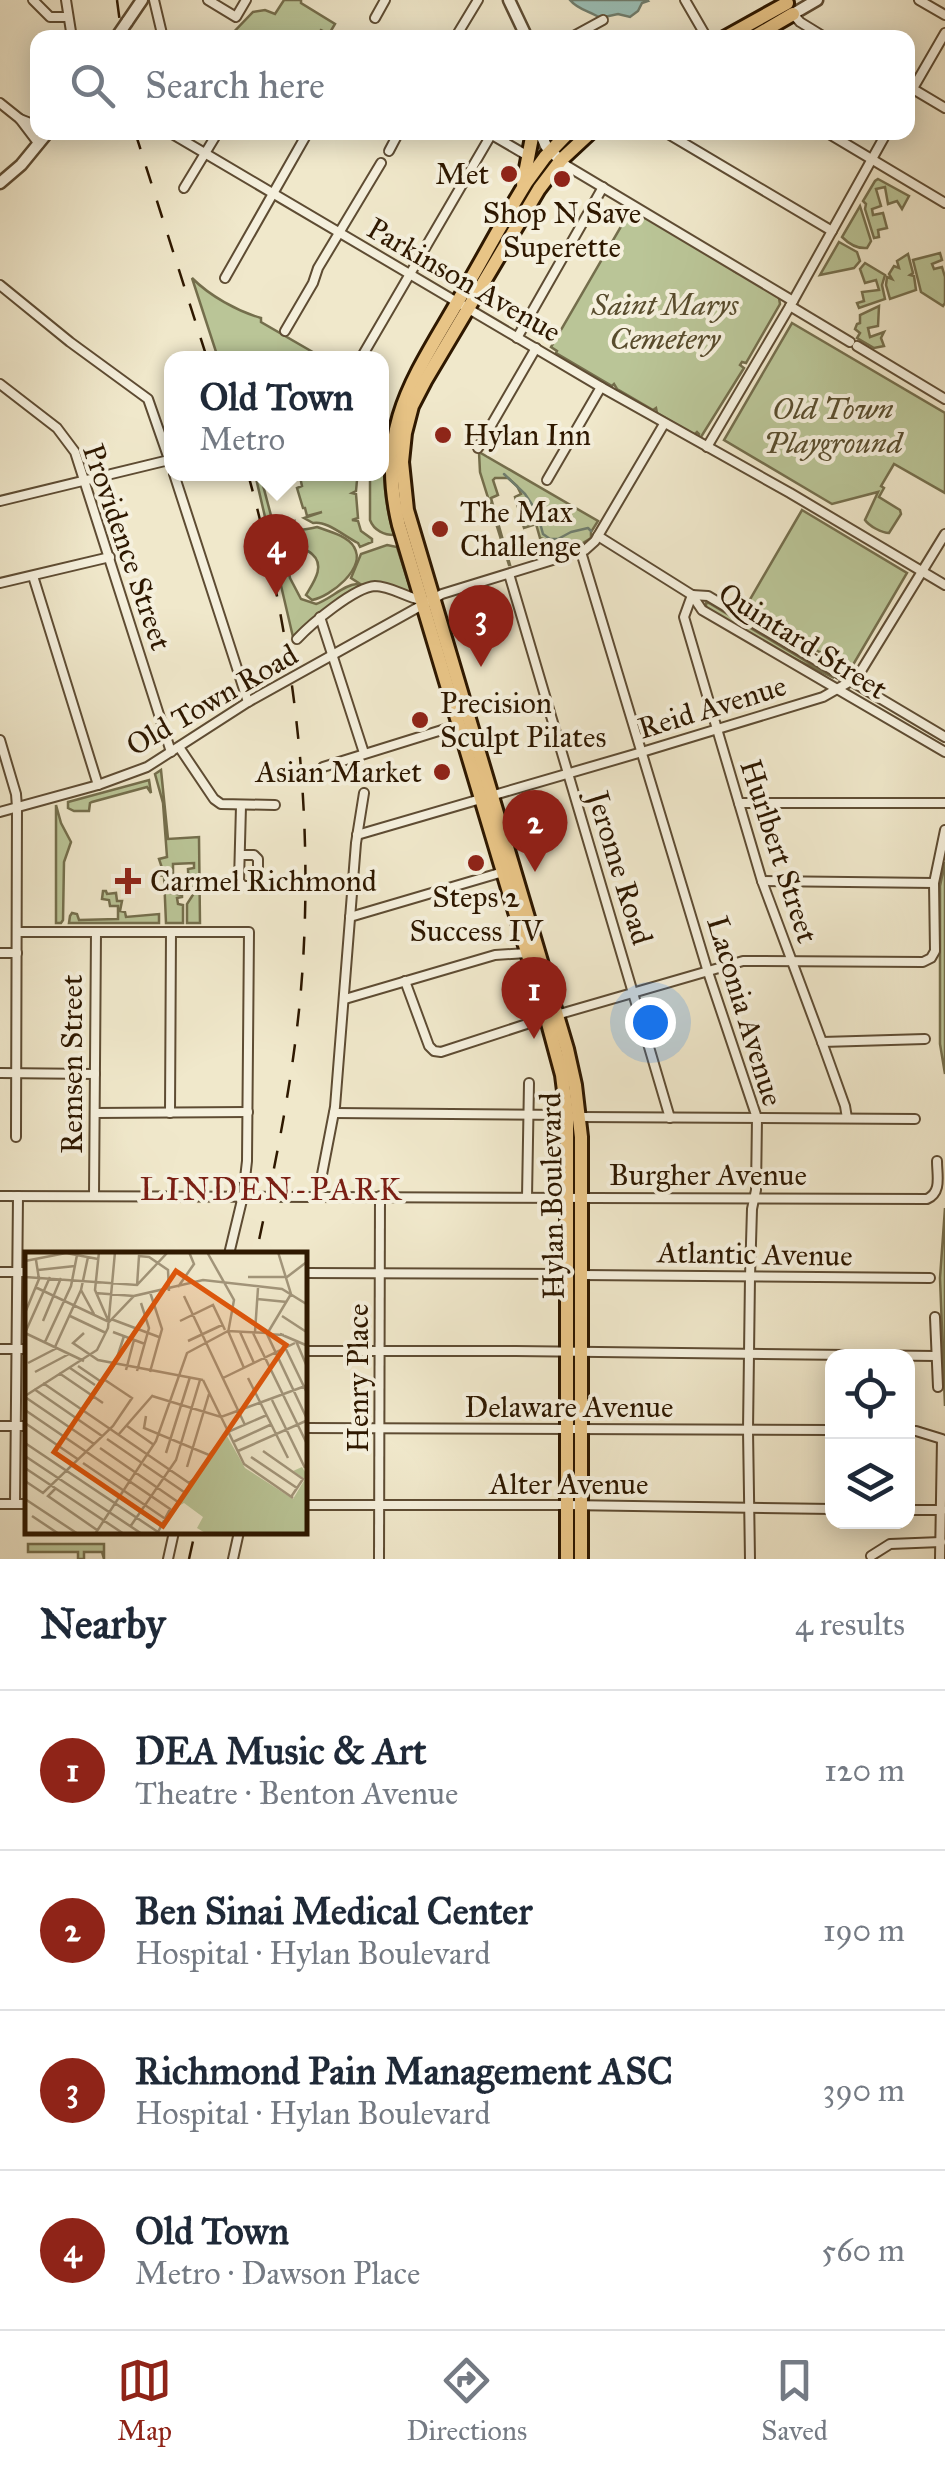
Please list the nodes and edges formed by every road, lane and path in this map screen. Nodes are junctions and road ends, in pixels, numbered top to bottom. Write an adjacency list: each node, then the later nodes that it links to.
1 (33, 0): 15 (street)
2 (66, 0): 15 (street)
3 (142, 0): 19 (street, bridge)
4 (154, 0): 20 (street)
5 (208, 0): 6 (street)
6 (246, 0)
7 (385, 0): 16 (street)
8 (478, 0): 21 (street)
9 (509, 0): 22 (street)
10 (685, 0): 24 (street)
11 (817, 0): 13 (street)
12 (919, 0): 14 (street)
13 (790, 3): 25 (main road); 26 (main road); 27 (street)
14 (945, 15)
15 (68, 17): 18 (street)
16 (375, 18)
17 (602, 20): 23 (street)
18 (70, 30)
19 (122, 30)
20 (161, 30)
21 (460, 30)
22 (523, 30)
23 (584, 30)
24 (702, 30)
25 (739, 30)
26 (761, 30)
27 (813, 30)
28 (945, 33): 29 (street)
29 (915, 80)
30 (915, 93): 32 (street)
31 (0, 103): 33 (street)
32 (945, 108)
33 (20, 119): 34 (street); 35 (street)
34 (30, 123)
35 (30, 132)
36 (37, 140): 48 (street)
37 (43, 140): 48 (street)
38 (189, 140): 51 (street, Parkinson Avenue)
39 (213, 140): 51 (street)
40 (303, 140): 59 (street)
41 (395, 140): 50 (street)
42 (486, 140): 63 (street)
43 (500, 140): 52 (street)
44 (533, 140): 52 (main road)
45 (679, 140): 61 (street)
46 (839, 140): 53 (street)
47 (883, 140): 53 (street)
48 (40, 144): 55 (street)
49 (554, 148): 56 (street); 58 (main road, Hylan Boulevard); 67 (main road, Hylan Boulevard)
50 (390, 150)
51 (205, 153): 57 (street); 59 (street, Parkinson Avenue)
52 (528, 156): 58 (main road)
53 (872, 160): 60 (street); 61 (street)
54 (382, 163): 62 (street)
55 (0, 183)
56 (603, 187): 66 (street); 69 (street)
57 (184, 188)
58 (522, 190): 67 (main road, Hylan Boulevard)
59 (272, 194): 62 (street, Parkinson Avenue); 64 (street)
60 (945, 203)
61 (832, 231): 66 (street)
62 (340, 234): 63 (street, Parkinson Avenue); 68 (street)
63 (410, 275): 67 (street, Parkinson Avenue); 71 (street)
64 (226, 278)
65 (0, 284): 76 (street)
66 (791, 303): 74 (street); 77 (street)
67 (462, 306): 69 (street, Parkinson Avenue); 94 (main road, Hylan Boulevard)
68 (286, 330)
69 (517, 338): 70 (street, Parkinson Avenue)
70 (536, 348): 73 (street, Parkinson Avenue); 78 (street)
71 (365, 351)
72 (1, 387): 82 (street, Providence Street)
73 (601, 387): 75 (street, Parkinson Avenue); 80 (street)
74 (945, 398)
75 (664, 424): 77 (street, Parkinson Avenue); 85 (street)
76 (164, 445)
77 (707, 446): 88 (street, Parkinson Avenue)
78 (478, 448)
79 (164, 464): 82 (street)
80 (547, 480)
81 (176, 481): 100 (street)
82 (85, 482): 83 (street); 87 (street, Providence Street)
83 (0, 501)
84 (945, 534): 88 (street, Reid Avenue)
85 (598, 536): 86 (street); 93 (street, Quintard Street)
86 (581, 552): 89 (street); 106 (street, Laconia Avenue)
87 (110, 558): 90 (street); 105 (street, Providence Street)
88 (922, 571): 92 (street, Parkinson Avenue); 98 (street, Reid Avenue)
89 (509, 574): 94 (street); 110 (street, Jerome Road)
90 (32, 576): 91 (street); 111 (street)
91 (0, 583)
92 (945, 585)
93 (692, 595): 98 (street, Quintard Street); 99 (street, Quintard Street); 102 (street, Hurlbert Street)
94 (426, 601): 95 (street); 97 (street, Old Town Road); 101 (main road, Hylan Boulevard); 113 (main road, Hylan Boulevard)
95 (320, 616): 96 (street); 97 (street)
96 (296, 639)
97 (334, 655): 100 (street, Old Town Road); 108 (street)
98 (850, 682): 99 (street, Reid Avenue); 103 (street, Quintard Street)
99 (838, 690): 102 (street, Reid Avenue); 107 (street, Quintard Street)
100 (248, 702): 105 (street, Old Town Road)
101 (458, 725): 108 (street); 113 (main road, Hylan Boulevard)
102 (717, 730): 106 (street, Reid Avenue); 114 (street, Hurlbert Street)
103 (945, 737)
104 (0, 740): 118 (street)
105 (175, 750): 111 (street, Old Town Road); 117 (street, Providence Street)
106 (642, 752): 110 (street, Reid Avenue); 134 (street, Laconia Avenue)
107 (945, 752)
108 (364, 753): 109 (street)
109 (324, 767)
110 (568, 774): 113 (street, Reid Avenue); 136 (street, Jerome Road)
111 (98, 785): 118 (street, Old Town Road)
112 (364, 794): 121 (street)
113 (487, 797): 121 (street, Reid Avenue); 123 (main road, Hylan Boulevard); 138 (main road, Hylan Boulevard)
114 (739, 803): 115 (street); 124 (street, Hurlbert Street)
115 (945, 803)
116 (274, 805): 117 (street)
117 (240, 806): 122 (street)
118 (17, 807): 119 (street, Old Town Road); 127 (street)
119 (0, 812)
120 (945, 830): 125 (street)
121 (357, 834): 126 (street)
122 (241, 855)
123 (503, 872): 126 (street); 132 (main road, Hylan Boulevard)
124 (762, 881): 125 (street); 133 (street, Hurlbert Street)
125 (934, 883): 133 (street)
126 (350, 917): 137 (street)
127 (18, 932): 128 (street); 131 (street)
128 (96, 932): 129 (street); 143 (street, Remsen Street)
129 (171, 932): 145 (street); 147 (street)
130 (0, 953): 131 (street)
131 (17, 953): 142 (street)
132 (527, 954): 135 (street); 138 (main road, Hylan Boulevard)
133 (792, 961): 134 (street); 140 (street, Hurlbert Street)
134 (708, 972): 136 (street); 152 (street, Laconia Avenue)
135 (405, 980): 137 (street); 138 (street)
136 (634, 993): 138 (street); 151 (street, Jerome Road)
137 (344, 999): 148 (street)
138 (552, 1017): 150 (main road, Hylan Boulevard)
139 (925, 1039): 140 (street)
140 (822, 1042): 153 (street, Hurlbert Street)
141 (0, 1073): 142 (street)
142 (16, 1073): 143 (street); 155 (street)
143 (95, 1074): 146 (street, Remsen Street)
144 (529, 1083): 149 (street)
145 (248, 1112): 147 (street); 160 (street)
146 (95, 1113): 147 (street); 159 (street, Remsen Street)
147 (170, 1113)
148 (334, 1113): 149 (street); 161 (street)
149 (529, 1116): 150 (street); 163 (street)
150 (573, 1116): 151 (street); 164 (main road, Hylan Boulevard)
151 (670, 1118): 152 (street)
152 (757, 1118): 153 (street); 165 (street, Laconia Avenue)
153 (847, 1118): 154 (street)
154 (915, 1119)
155 (16, 1137)
156 (937, 1161): 165 (street, Burgher Avenue)
157 (0, 1196): 158 (street, Burgher Avenue)
158 (18, 1196): 159 (street, Burgher Avenue); 168 (street)
159 (94, 1196): 160 (street, Burgher Avenue)
160 (243, 1196): 161 (street, Burgher Avenue); 166 (street)
161 (318, 1196): 162 (street, Burgher Avenue)
162 (380, 1196): 163 (street, Burgher Avenue); 171 (street, Henry Place)
163 (528, 1197): 164 (street, Burgher Avenue)
164 (574, 1197): 165 (street, Burgher Avenue); 172 (main road, Hylan Boulevard)
165 (754, 1199): 173 (street, Laconia Avenue)
166 (229, 1252)
167 (0, 1272): 168 (street)
168 (16, 1272): 169 (street); 177 (street)
169 (25, 1272)
170 (308, 1273): 171 (street, Atlantic Avenue)
171 (380, 1274): 172 (street, Atlantic Avenue); 180 (street, Henry Place)
172 (574, 1274): 173 (street, Atlantic Avenue); 181 (main road, Hylan Boulevard)
173 (750, 1277): 174 (street, Atlantic Avenue); 182 (street, Laconia Avenue)
174 (930, 1278)
175 (935, 1317): 183 (street)
176 (0, 1349): 177 (street)
177 (15, 1349): 178 (street); 186 (street)
178 (25, 1349)
179 (308, 1351): 180 (street)
180 (380, 1352): 181 (street); 189 (street, Henry Place)
181 (574, 1352): 182 (street); 190 (main road, Hylan Boulevard)
182 (750, 1354): 183 (street); 191 (street, Laconia Avenue)
183 (936, 1356): 184 (street)
184 (938, 1386)
185 (0, 1426): 186 (street)
186 (15, 1426): 187 (street); 195 (street)
187 (25, 1426)
188 (308, 1428): 189 (street, Delaware Avenue)
189 (380, 1428): 190 (street, Delaware Avenue); 198 (street, Henry Place)
190 (574, 1428): 191 (street, Delaware Avenue); 199 (main road, Hylan Boulevard)
191 (748, 1430): 192 (street, Delaware Avenue); 200 (street, Laconia Avenue)
192 (825, 1430)
193 (915, 1431): 203 (street)
194 (0, 1504): 195 (street)
195 (14, 1504): 196 (street)
196 (25, 1504)
197 (308, 1505): 198 (street, Alter Avenue)
198 (380, 1505): 199 (street, Alter Avenue); 210 (street, Henry Place)
199 (574, 1505): 200 (street, Alter Avenue); 211 (main road, Hylan Boulevard); 212 (main road, Hylan Boulevard)
200 (748, 1508): 201 (street, Alter Avenue); 213 (street, Laconia Avenue)
201 (825, 1509)
202 (915, 1510): 203 (street)
203 (942, 1510): 206 (street)
204 (174, 1534): 208 (street)
205 (238, 1534): 209 (street)
206 (940, 1542): 207 (street); 214 (street)
207 (871, 1556)
208 (168, 1559)
209 (232, 1559)
210 (379, 1559)
211 (568, 1559)
212 (581, 1559)
213 (750, 1559)
214 (940, 1559)

